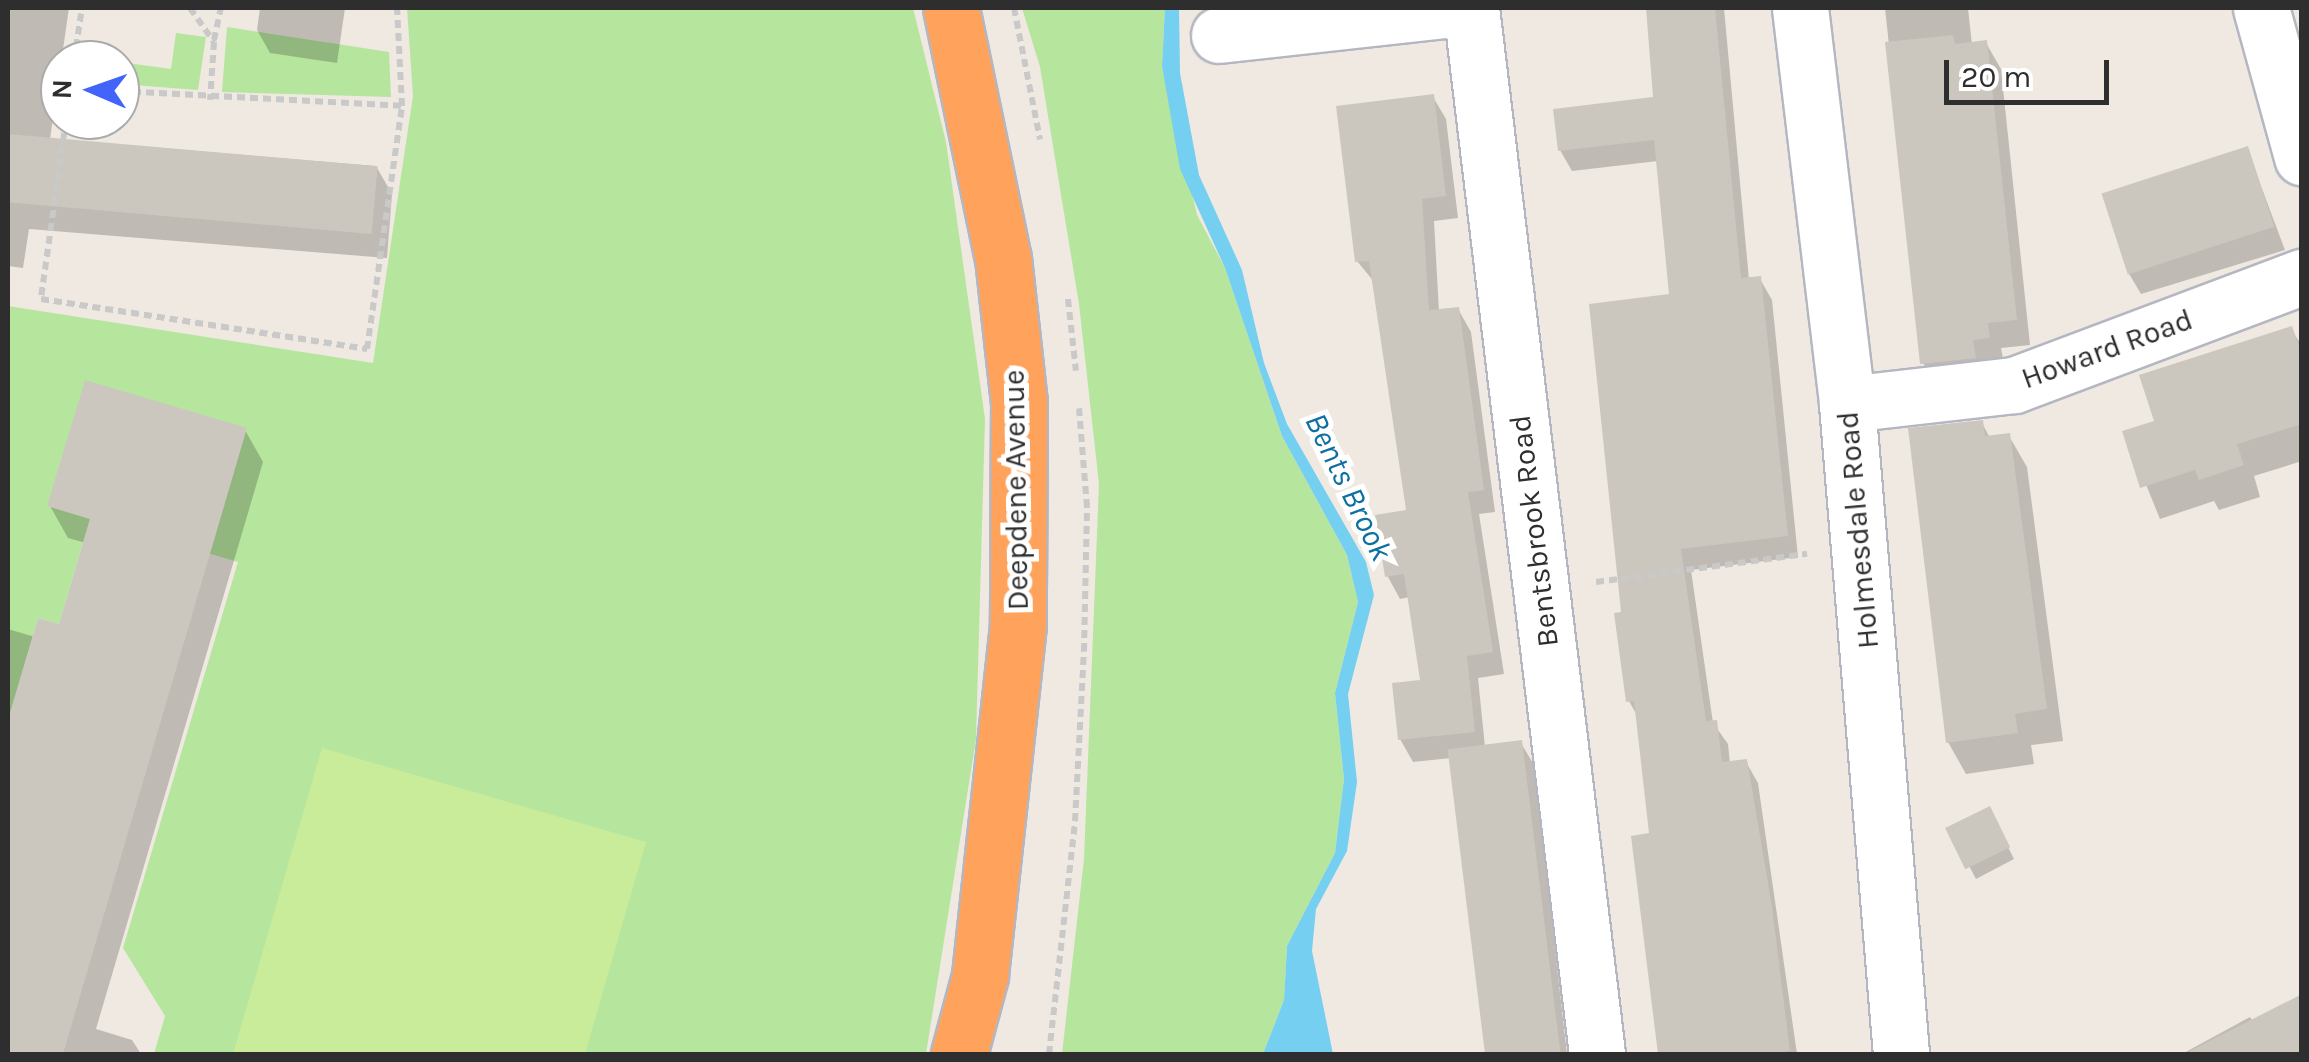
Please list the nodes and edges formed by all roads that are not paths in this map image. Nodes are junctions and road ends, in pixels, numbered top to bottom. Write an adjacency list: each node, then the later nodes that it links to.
1 (951, 8): 9 (highway, Deepdene Avenue)
2 (1468, 8): 5 (street); 12 (street, Bentsbrook Road)
3 (1800, 8): 8 (street, Holmesdale Road)
4 (2261, 8): 6 (street)
5 (1219, 34)
6 (2302, 157)
7 (2302, 276): 8 (street, Howard Road)
8 (1847, 404): 13 (street, Holmesdale Road)
9 (980, 976): 10 (highway, Deepdene Avenue); 11 (highway, Deepdene Avenue)
10 (959, 1054)
11 (987, 1054)
12 (1597, 1054)
13 (1901, 1054)

